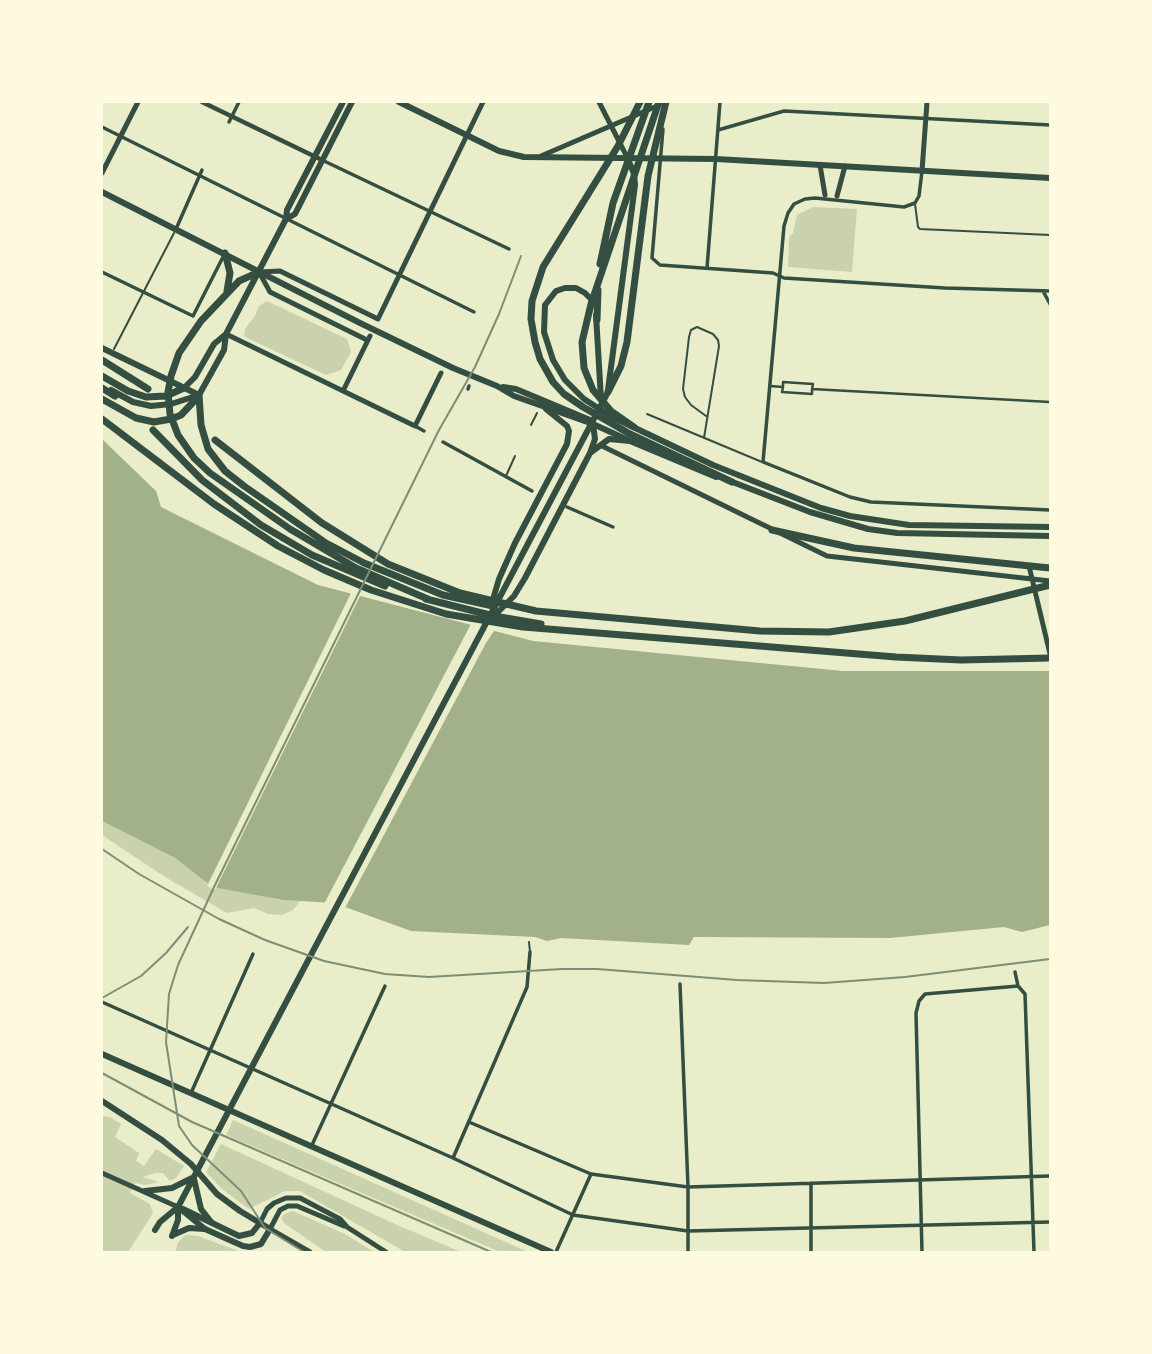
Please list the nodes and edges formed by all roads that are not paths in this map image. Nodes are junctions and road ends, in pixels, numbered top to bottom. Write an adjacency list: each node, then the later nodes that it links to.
1 (138, 102): 23 (main road)
2 (202, 102): 15 (street)
3 (239, 102): 15 (street)
4 (343, 102): 24 (main road)
5 (352, 102): 29 (main road)
6 (398, 102): 22 (main road)
7 (483, 102): 22 (main road)
8 (599, 102): 20 (main road)
9 (640, 102): 83 (highway)
10 (649, 102): 58 (highway)
11 (659, 102): 83 (highway)
12 (666, 102): 20 (main road); 27 (street); 73 (highway)
13 (720, 102): 21 (street)
14 (927, 102): 16 (main road)
15 (232, 116): 17 (street); 24 (street)
16 (926, 119): 18 (street); 21 (street); 33 (main road)
17 (229, 122)
18 (1051, 125)
19 (102, 127): 23 (street)
20 (611, 127): 25 (main road); 26 (main road)
21 (718, 130): 28 (street)
22 (467, 135): 25 (main road); 41 (main road)
23 (120, 137): 34 (main road); 35 (street)
24 (314, 156): 29 (street); 42 (main road)
25 (538, 157): 26 (main road)
26 (627, 157): 27 (main road); 73 (main road)
27 (660, 158): 28 (main road); 47 (street)
28 (716, 159): 30 (main road); 47 (street)
29 (322, 160): 41 (street); 42 (main road)
30 (820, 165): 31 (main road); 38 (main road)
31 (845, 166): 33 (main road); 39 (main road)
32 (202, 170): 35 (street)
33 (922, 171): 36 (main road); 40 (street)
34 (102, 173)
35 (200, 176): 42 (street); 43 (street)
36 (1051, 177)
37 (102, 192): 43 (main road)
38 (825, 195)
39 (837, 196)
40 (915, 203): 44 (lane); 51 (street)
41 (431, 212): 45 (street); 50 (main road)
42 (286, 219): 49 (main road); 50 (street)
43 (176, 229): 46 (main road); 54 (lane)
44 (1051, 235)
45 (509, 249)
46 (225, 253): 49 (main road); 54 (street); 55 (highway)
47 (707, 268): 51 (street)
48 (102, 272): 54 (street)
49 (259, 272): 50 (main road); 55 (highway); 59 (main road); 66 (main road); 72 (main road)
50 (400, 275): 57 (street)
51 (779, 276): 52 (street); 67 (street)
52 (1042, 291): 53 (street); 56 (street)
53 (1051, 291)
54 (143, 292): 61 (lane)
55 (225, 295): 113 (highway)
56 (1051, 304)
57 (474, 312)
58 (597, 320): 78 (main road); 83 (main road)
59 (226, 334): 69 (main road); 72 (main road); 75 (main road)
60 (102, 348): 61 (main road)
61 (112, 353): 69 (main road)
62 (102, 360): 70 (highway)
63 (441, 373): 87 (main road)
64 (102, 376): 69 (highway)
65 (102, 386): 74 (highway)
66 (497, 386): 79 (main road); 86 (main road)
67 (770, 386): 68 (street); 98 (street)
68 (783, 387): 71 (street); 71 (street)
69 (184, 388): 75 (main road)
70 (148, 389)
71 (812, 389): 77 (street)
72 (343, 391): 87 (main road)
73 (608, 392): 78 (main road)
74 (116, 395): 75 (main road)
75 (199, 396): 76 (highway); 114 (highway)
76 (102, 399)
77 (1051, 402)
78 (601, 404): 86 (main road)
79 (546, 409): 86 (main road); 115 (main road)
80 (537, 413): 85 (lane)
81 (647, 414): 91 (lane)
82 (706, 416): 82 (lane); 91 (lane)
83 (611, 417): 88 (highway); 100 (highway)
84 (102, 419): 116 (highway)
85 (531, 425)
86 (592, 425): 93 (main road); 96 (main road); 115 (main road)
87 (415, 426): 90 (street)
88 (634, 427): 105 (main road)
89 (153, 430): 113 (highway)
90 (424, 431)
91 (704, 438): 98 (lane)
92 (215, 440): 114 (highway)
93 (630, 441): 96 (main road); 100 (main road)
94 (443, 442): 99 (street)
95 (600, 445): 106 (main road)
96 (590, 453): 115 (main road)
97 (515, 456): 99 (lane)
98 (763, 462): 103 (street)
99 (505, 477): 101 (street)
100 (732, 482): 107 (main road)
101 (532, 491)
102 (567, 507): 104 (street)
103 (1051, 510)
104 (613, 527)
105 (1051, 527)
106 (772, 530): 110 (highway); 111 (main road)
107 (1051, 536)
108 (1016, 561): 111 (main road)
109 (1028, 562): 111 (main road)
110 (1051, 568)
111 (1031, 579): 112 (main road); 117 (main road)
112 (1051, 582): 114 (highway)
113 (430, 600): 116 (highway)
114 (536, 611)
115 (486, 624): 137 (main road)
116 (587, 632): 117 (highway)
117 (1051, 656)
118 (529, 942): 119 (lane)
119 (530, 951): 131 (street)
120 (253, 954): 126 (street)
121 (1015, 972): 124 (street)
122 (680, 984): 141 (street)
123 (385, 986): 130 (street)
124 (1018, 986): 138 (street); 139 (street)
125 (102, 1002): 126 (street)
126 (209, 1049): 128 (street); 130 (street)
127 (102, 1054): 128 (main road)
128 (191, 1093): 132 (main road)
129 (102, 1101): 148 (main road)
130 (330, 1103): 132 (street); 133 (street)
131 (469, 1122): 133 (street); 135 (street)
132 (311, 1147): 158 (main road)
133 (453, 1158): 144 (street)
134 (102, 1173): 142 (main road)
135 (591, 1174): 141 (street); 144 (street)
136 (1051, 1176): 138 (street)
137 (194, 1177): 142 (main road); 143 (main road); 147 (main road)
138 (1031, 1177): 139 (street); 145 (street)
139 (920, 1180): 140 (street); 149 (street)
140 (811, 1183): 141 (street); 151 (street)
141 (688, 1187): 155 (street)
142 (145, 1191): 143 (main road)
143 (178, 1207): 147 (main road); 152 (main road); 152 (main road); 154 (main road)
144 (573, 1215): 155 (street); 158 (street)
145 (1033, 1222): 146 (street); 149 (street); 162 (street)
146 (1051, 1222)
147 (212, 1223): 148 (main road)
148 (260, 1223): 150 (main road); 153 (main road)
149 (922, 1225): 151 (street); 161 (street)
150 (347, 1227): 153 (main road); 157 (main road)
151 (810, 1228): 155 (street); 160 (street)
152 (205, 1229): 153 (main road)
153 (270, 1229): 156 (main road)
154 (155, 1230)
155 (688, 1231): 159 (street)
156 (310, 1252)
157 (386, 1252)
158 (553, 1252)
159 (688, 1252)
160 (811, 1252)
161 (922, 1252)
162 (1034, 1252)

